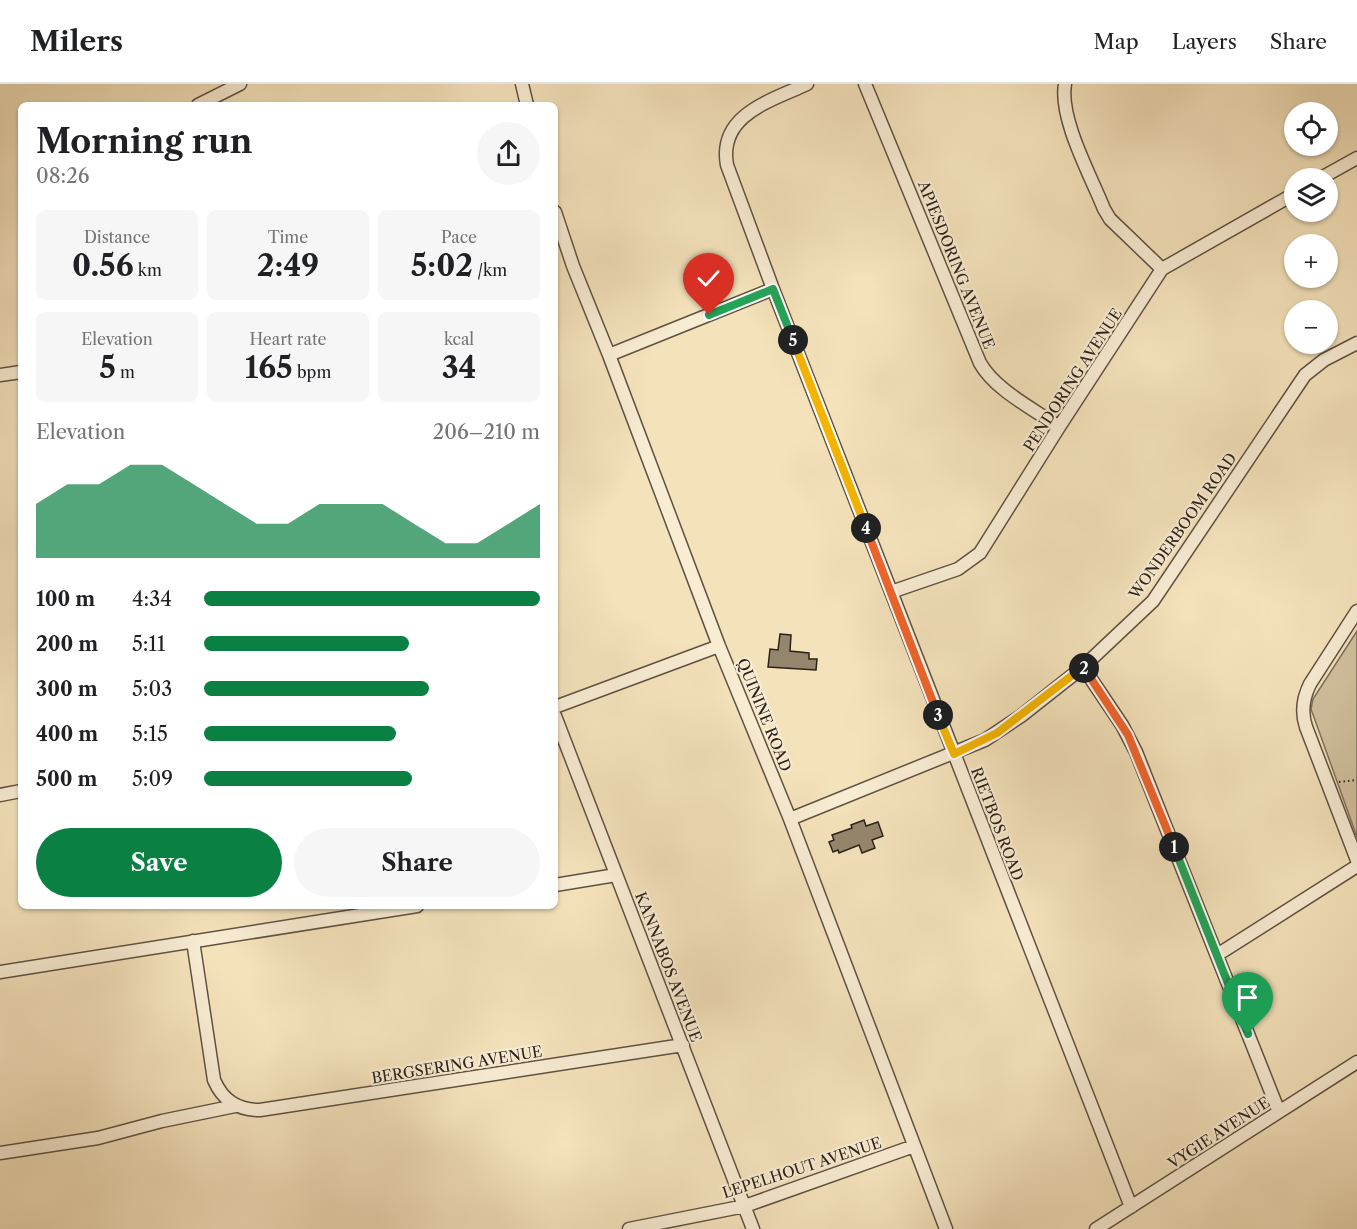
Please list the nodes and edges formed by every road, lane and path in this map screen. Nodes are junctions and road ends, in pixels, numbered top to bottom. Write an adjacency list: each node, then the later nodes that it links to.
1 (240, 84): 6 (street)
2 (522, 84): 7 (street)
3 (807, 84): 13 (street, RIETBOS ROAD)
4 (865, 84): 18 (street, APIESDORING AVENUE)
5 (1065, 84): 12 (street)
6 (204, 102)
7 (526, 102)
8 (1357, 158): 9 (street)
9 (1338, 169)
10 (1284, 200): 12 (street, PENDORING AVENUE)
11 (558, 221): 15 (street, QUININE ROAD)
12 (1162, 269): 18 (street, PENDORING AVENUE)
13 (773, 289): 15 (street); 19 (street, RIETBOS ROAD)
14 (1357, 343): 22 (street, WONDERBOOM ROAD)
15 (609, 355): 21 (street, QUININE ROAD)
16 (18, 372): 17 (street)
17 (0, 375)
18 (1059, 427): 19 (street, PENDORING AVENUE)
19 (891, 592): 25 (street, RIETBOS ROAD)
20 (1357, 611): 27 (street)
21 (719, 646): 23 (street); 30 (street, QUININE ROAD)
22 (1083, 667): 25 (street, WONDERBOOM ROAD); 37 (street)
23 (558, 706)
24 (558, 724): 33 (street, KANNABOS AVENUE)
25 (954, 754): 30 (street, WONDERBOOM ROAD); 46 (street, RIETBOS ROAD)
26 (1357, 780): 27 (path)
27 (1327, 783): 31 (street)
28 (18, 792): 29 (street)
29 (0, 795)
30 (790, 819): 43 (street, QUININE ROAD)
31 (1357, 860)
32 (1357, 866): 37 (street)
33 (616, 875): 34 (street); 39 (street, KANNABOS AVENUE)
34 (558, 885)
35 (398, 909): 36 (street)
36 (193, 941): 38 (street); 41 (street)
37 (1217, 955): 42 (street)
38 (0, 972)
39 (683, 1045): 41 (street, BERGSERING AVENUE); 45 (street, KANNABOS AVENUE)
40 (1357, 1062): 42 (street, VYGIE AVENUE)
41 (235, 1106): 44 (street, BERGSERING AVENUE)
42 (1279, 1112): 46 (street, VYGIE AVENUE)
43 (914, 1146): 45 (street, LEPELHOUT AVENUE); 49 (street, QUININE ROAD)
44 (0, 1153)
45 (745, 1206): 47 (street, LEPELHOUT AVENUE); 48 (street, KANNABOS AVENUE)
46 (1131, 1207): 50 (street, VYGIE AVENUE)
47 (629, 1229)
48 (753, 1229)
49 (946, 1229)
50 (1096, 1229)

